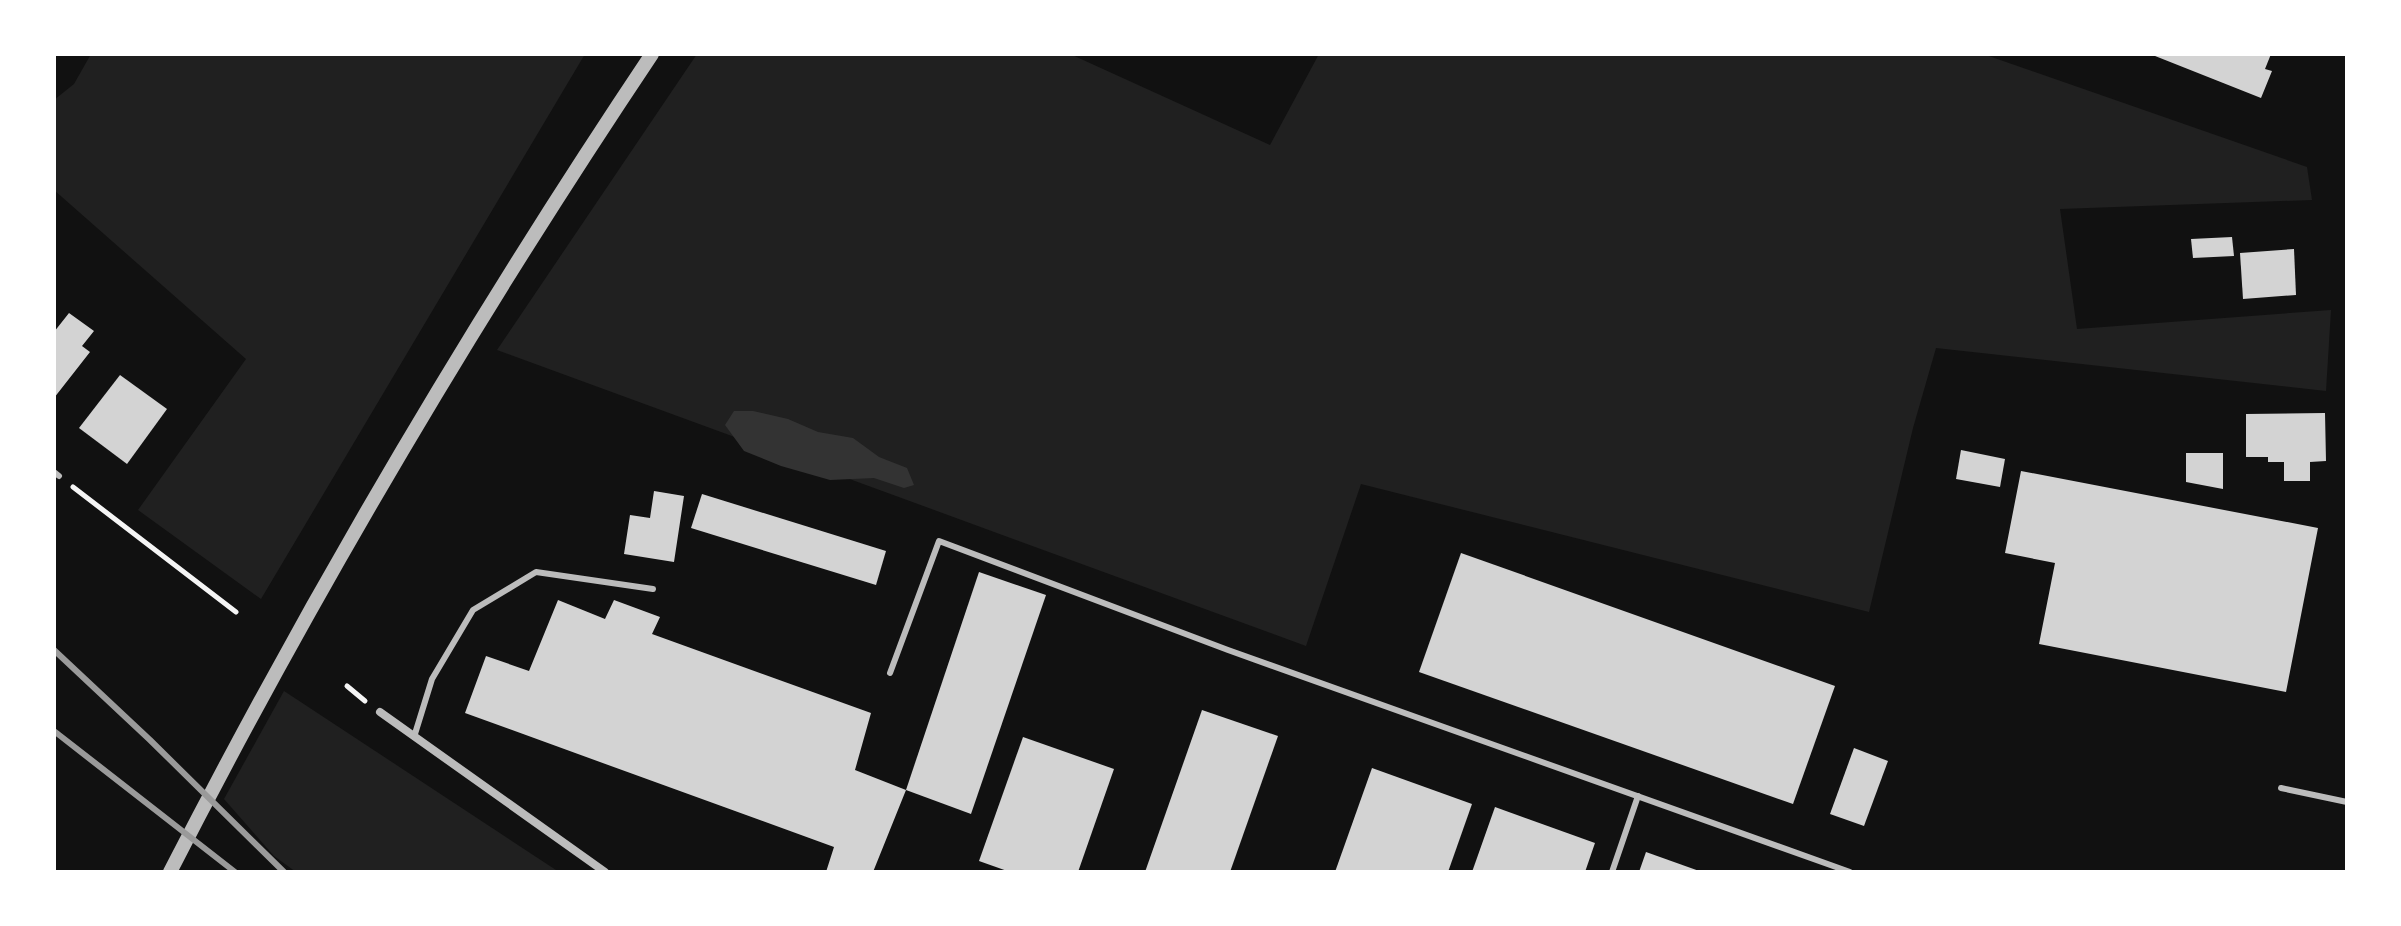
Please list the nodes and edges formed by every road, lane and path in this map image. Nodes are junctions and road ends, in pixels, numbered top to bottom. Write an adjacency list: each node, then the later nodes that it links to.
1 (652, 54): 11 (street)
2 (57, 474): 4 (path)
3 (653, 589): 7 (lane)
4 (236, 612)
5 (890, 673): 9 (lane)
6 (380, 712): 7 (street)
7 (414, 737): 12 (street)
8 (2281, 788): 10 (lane)
9 (1638, 796): 13 (lane); 14 (lane)
10 (2347, 802)
11 (170, 872)
12 (605, 872)
13 (1612, 872)
14 (1850, 872)

